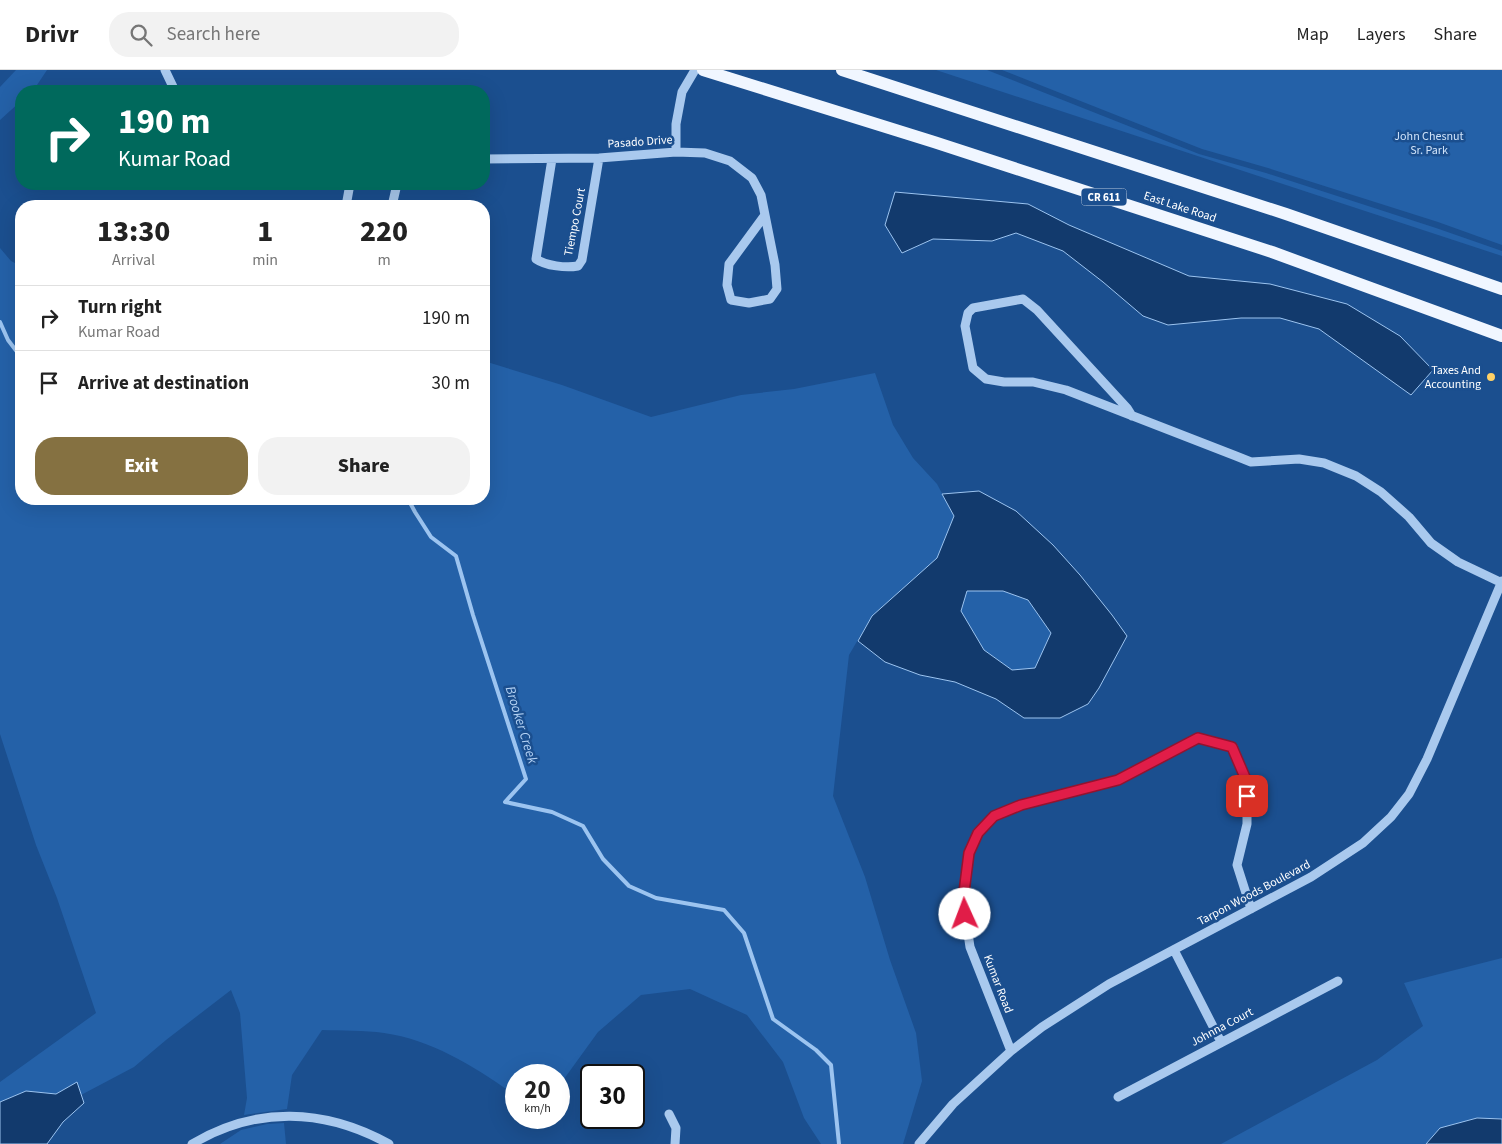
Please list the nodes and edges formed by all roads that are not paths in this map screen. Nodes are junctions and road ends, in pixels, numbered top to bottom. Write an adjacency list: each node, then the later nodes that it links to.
1 (165, 70): 5 (street)
2 (695, 70): 6 (street)
3 (703, 70): 12 (main road, East Lake Road / CR 611)
4 (842, 70): 11 (main road)
5 (172, 85)
6 (676, 152): 7 (street, Pasado Drive); 10 (street, Pasado Drive)
7 (599, 158): 9 (street, Pasado Drive); 9 (street, Tiempo Court)
8 (490, 159): 9 (street, Pasado Drive)
9 (552, 159)
10 (764, 215): 10 (street, Pasado Drive)
11 (1502, 289)
12 (1502, 336)
13 (1132, 416): 13 (street); 14 (street)
14 (1502, 582): 15 (street, Tarpon Woods Boulevard)
15 (1251, 909): 16 (street, Tarpon Woods Boulevard); 19 (street, Kumar Road)
16 (1174, 950): 18 (street); 19 (street, Tarpon Woods Boulevard)
17 (1338, 981): 18 (street, Johnna Court)
18 (1221, 1042): 20 (street, Johnna Court)
19 (1011, 1052): 25 (street, Tarpon Woods Boulevard)
20 (1118, 1097)
21 (669, 1114): 24 (street)
22 (192, 1144): 23 (street)
23 (389, 1144)
24 (675, 1144)
25 (919, 1144)

